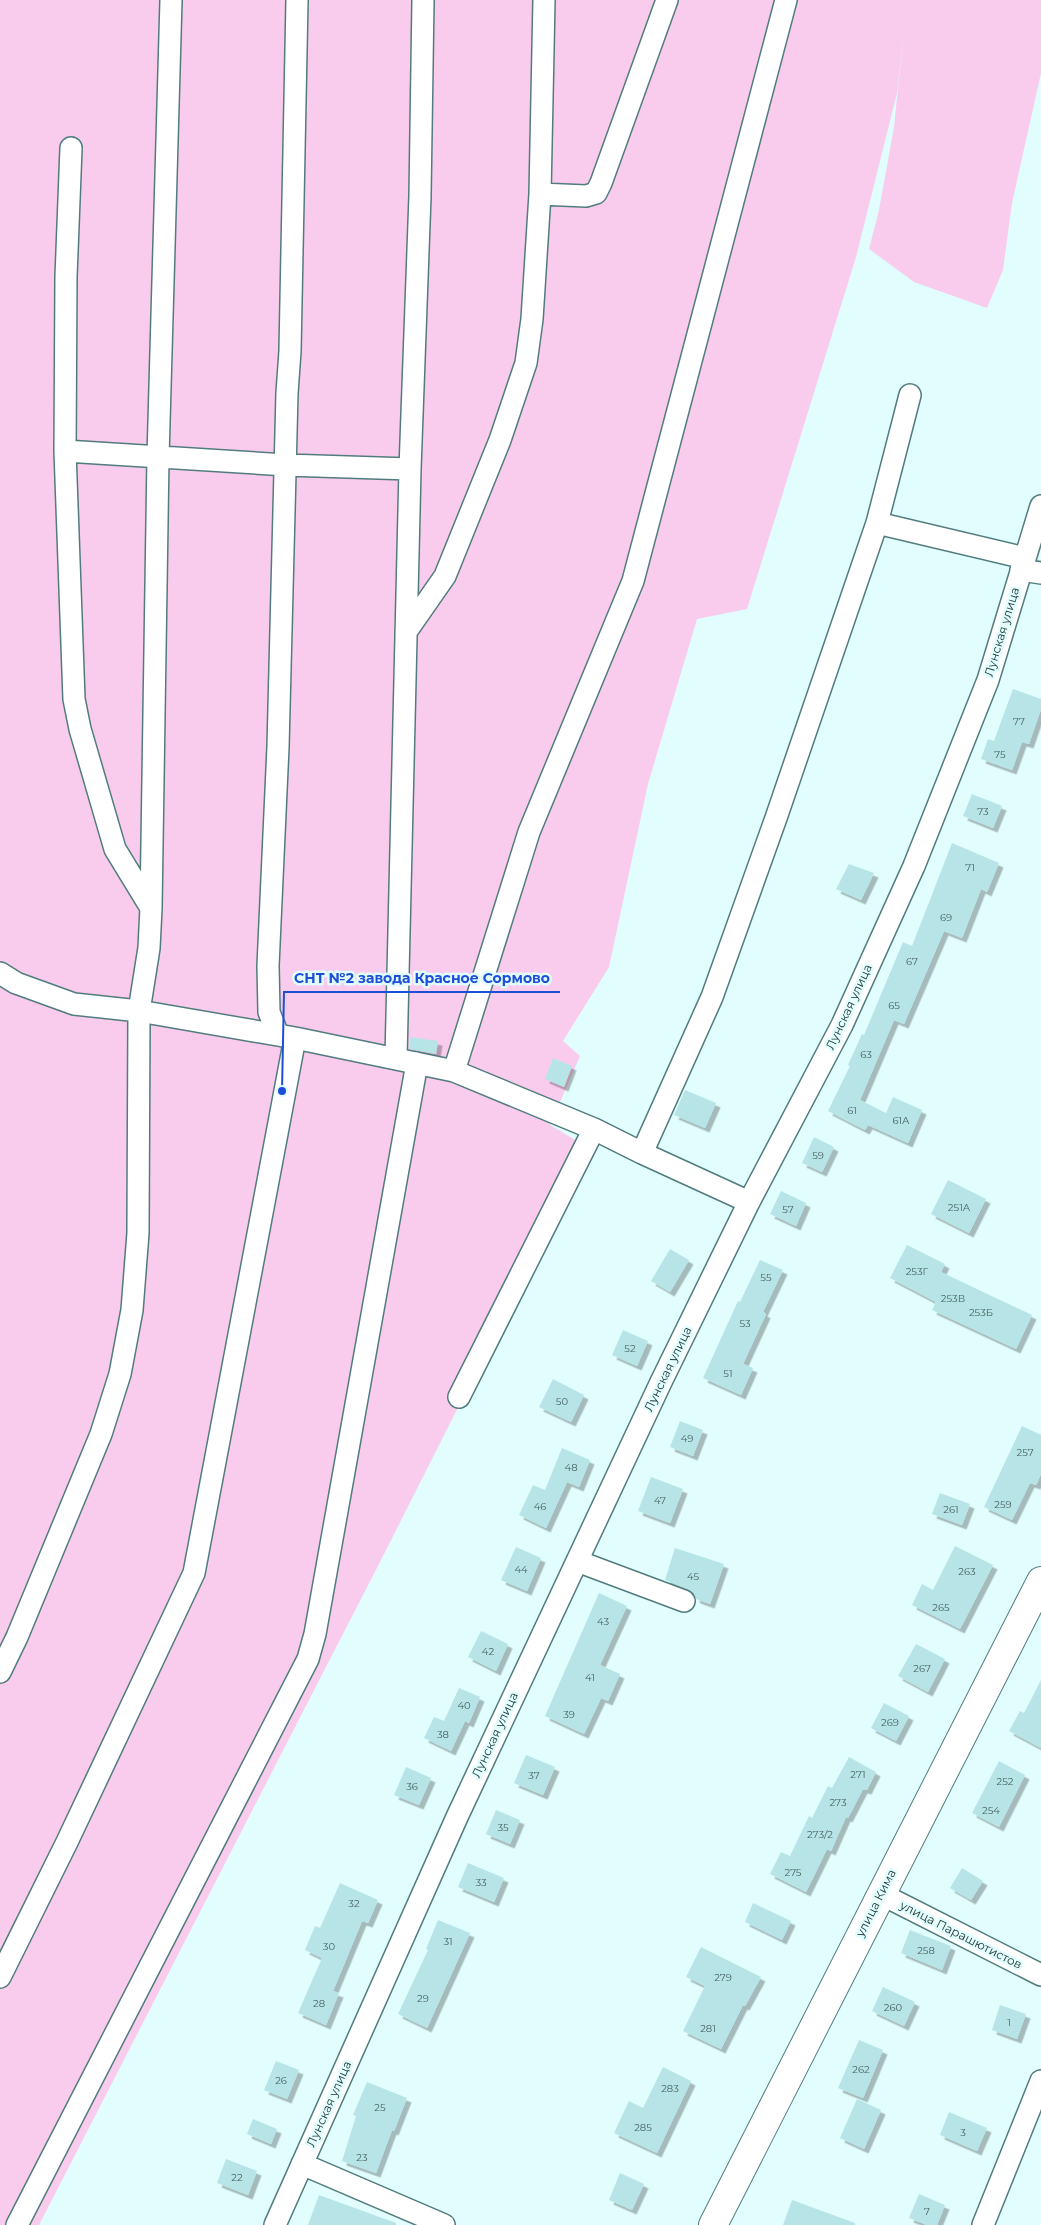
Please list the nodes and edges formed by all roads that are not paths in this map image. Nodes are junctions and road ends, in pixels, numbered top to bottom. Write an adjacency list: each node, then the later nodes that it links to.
1 (171, 0): 11 (street)
2 (297, 0): 12 (street)
3 (423, 0): 13 (street)
4 (544, 0): 8 (street)
5 (667, 0): 8 (street)
6 (786, 0): 23 (street)
7 (70, 148): 10 (street)
8 (540, 194): 17 (street)
9 (910, 395): 15 (street)
10 (65, 451): 11 (street); 18 (street)
11 (158, 457): 12 (street); 18 (street)
12 (286, 466): 13 (street); 21 (street)
13 (410, 469): 17 (street)
14 (1041, 506): 16 (street, Лунская улица)
15 (877, 523): 16 (street); 25 (street)
16 (1029, 567): 26 (street, Лунская улица)
17 (406, 632): 22 (street)
18 (151, 908): 20 (street)
19 (5, 982): 20 (street)
20 (139, 1012): 21 (street); 31 (street)
21 (287, 1036): 22 (street); 36 (street)
22 (407, 1060): 23 (street); 39 (street)
23 (454, 1071): 24 (street)
24 (594, 1129): 25 (street); 27 (street)
25 (642, 1153): 26 (street)
26 (748, 1202): 28 (street, Лунская улица)
27 (458, 1397)
28 (577, 1561): 30 (street); 38 (street, Лунская улица)
29 (1041, 1581): 34 (main road, улица Кима)
30 (684, 1601)
31 (17, 1637): 32 (street); 33 (street)
32 (0, 1655)
33 (0, 1672)
34 (881, 1894): 35 (street, улица Парашютистов); 42 (main road, улица Кима)
35 (1041, 1975)
36 (0, 1976)
37 (1041, 2081): 43 (street)
38 (302, 2164): 40 (street, Лунская улица); 41 (street)
39 (18, 2225)
40 (275, 2225)
41 (444, 2225)
42 (713, 2225)
43 (984, 2225)

